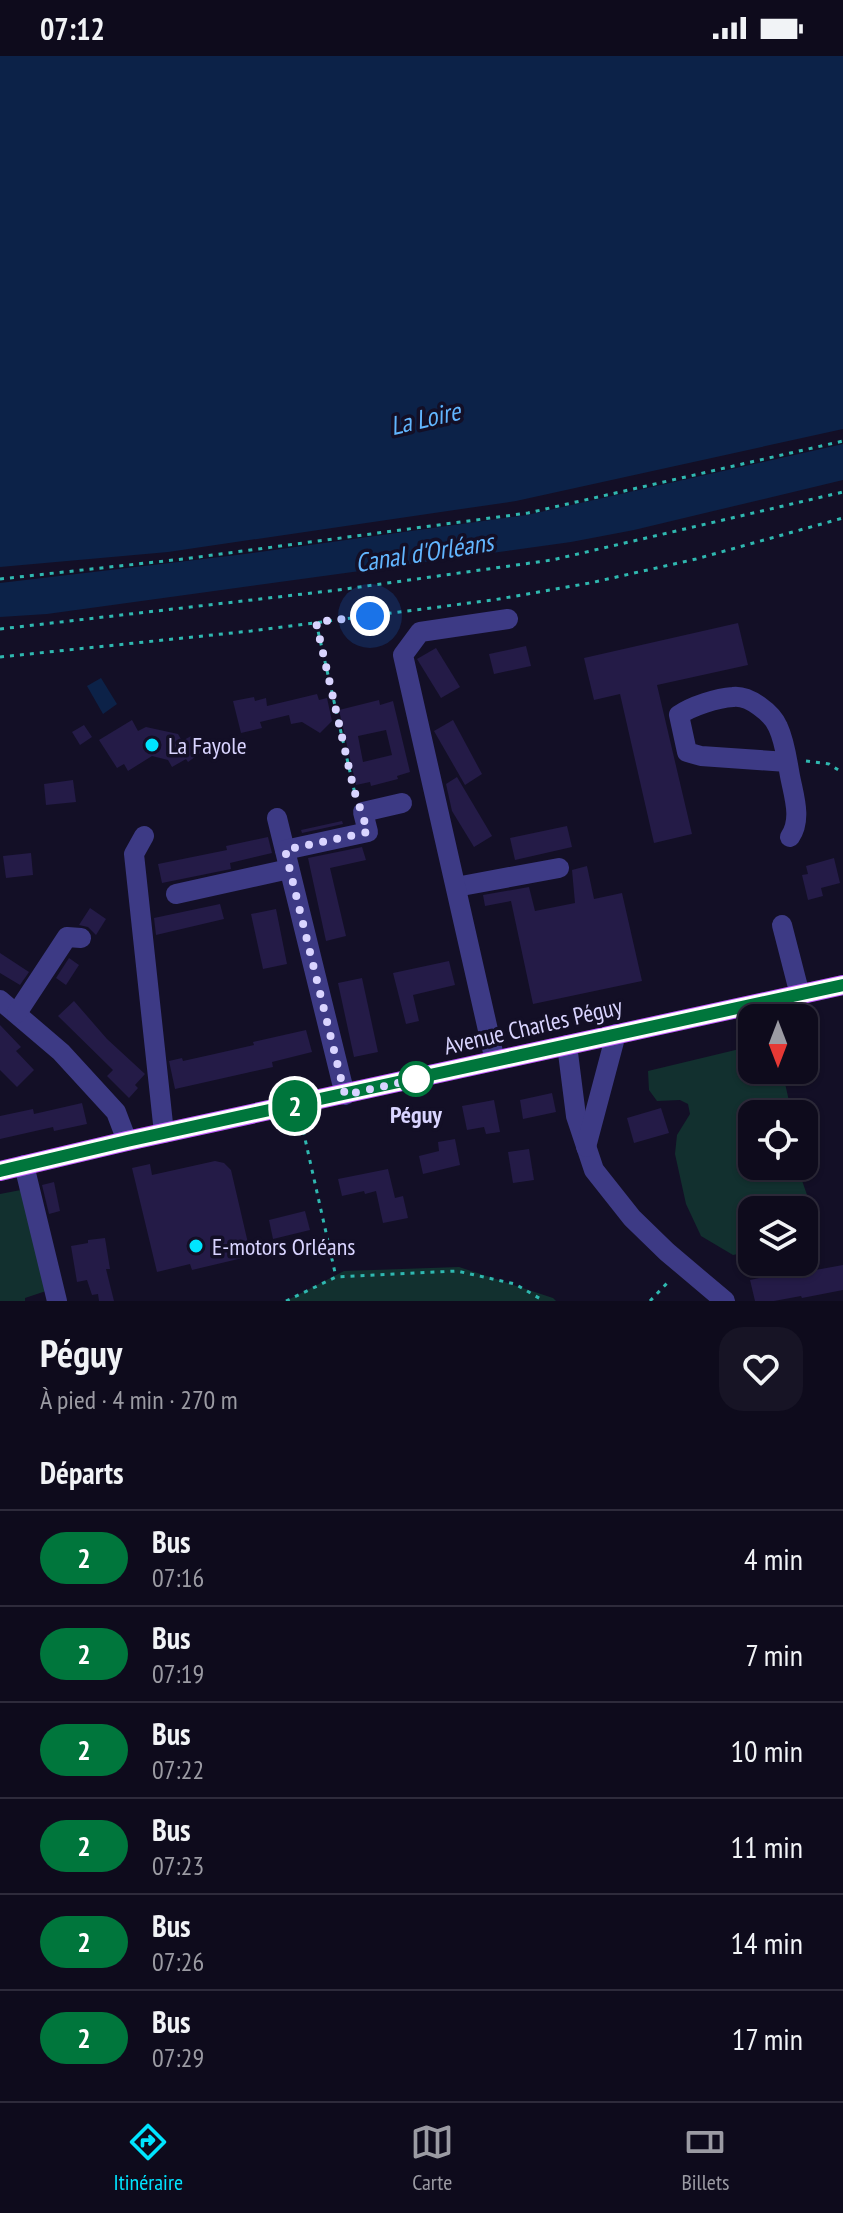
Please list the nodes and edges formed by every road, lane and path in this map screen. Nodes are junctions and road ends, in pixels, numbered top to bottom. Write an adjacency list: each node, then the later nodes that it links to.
1 (843, 441): 4 (path)
2 (843, 492): 7 (path)
3 (843, 518): 6 (path)
4 (0, 579)
5 (508, 619): 18 (street)
6 (316, 622): 8 (path); 13 (path)
7 (0, 629)
8 (0, 657)
9 (787, 760): 9 (street); 10 (path); 15 (street)
10 (843, 773)
11 (402, 803): 13 (street)
12 (277, 818): 16 (street)
13 (365, 822): 16 (street)
14 (144, 836): 31 (street)
15 (790, 837)
16 (287, 859): 19 (street); 29 (street)
17 (559, 868): 18 (street)
18 (456, 887): 28 (street)
19 (176, 894)
20 (782, 925): 23 (street)
21 (81, 938): 25 (street)
22 (843, 985): 23 (main road, Avenue Charles Péguy)
23 (800, 995): 26 (main road, Avenue Charles Péguy)
24 (0, 1000): 25 (street)
25 (17, 1013): 32 (street)
26 (616, 1034): 27 (main road, Avenue Charles Péguy); 33 (street)
27 (567, 1045): 28 (main road, Avenue Charles Péguy); 33 (street)
28 (495, 1061): 29 (main road, Avenue Charles Péguy)
29 (345, 1095): 31 (main road, Avenue Charles Péguy)
30 (300, 1114): 37 (path)
31 (164, 1133): 32 (main road, Avenue Charles Péguy)
32 (127, 1141): 34 (main road, Avenue Charles Péguy)
33 (586, 1147): 36 (street)
34 (24, 1165): 35 (main road, Avenue Charles Péguy); 38 (street)
35 (0, 1171)
36 (684, 1266): 41 (path); 42 (street)
37 (336, 1277): 39 (path); 40 (path)
38 (57, 1301)
39 (286, 1301)
40 (544, 1301)
41 (650, 1301)
42 (725, 1301)

